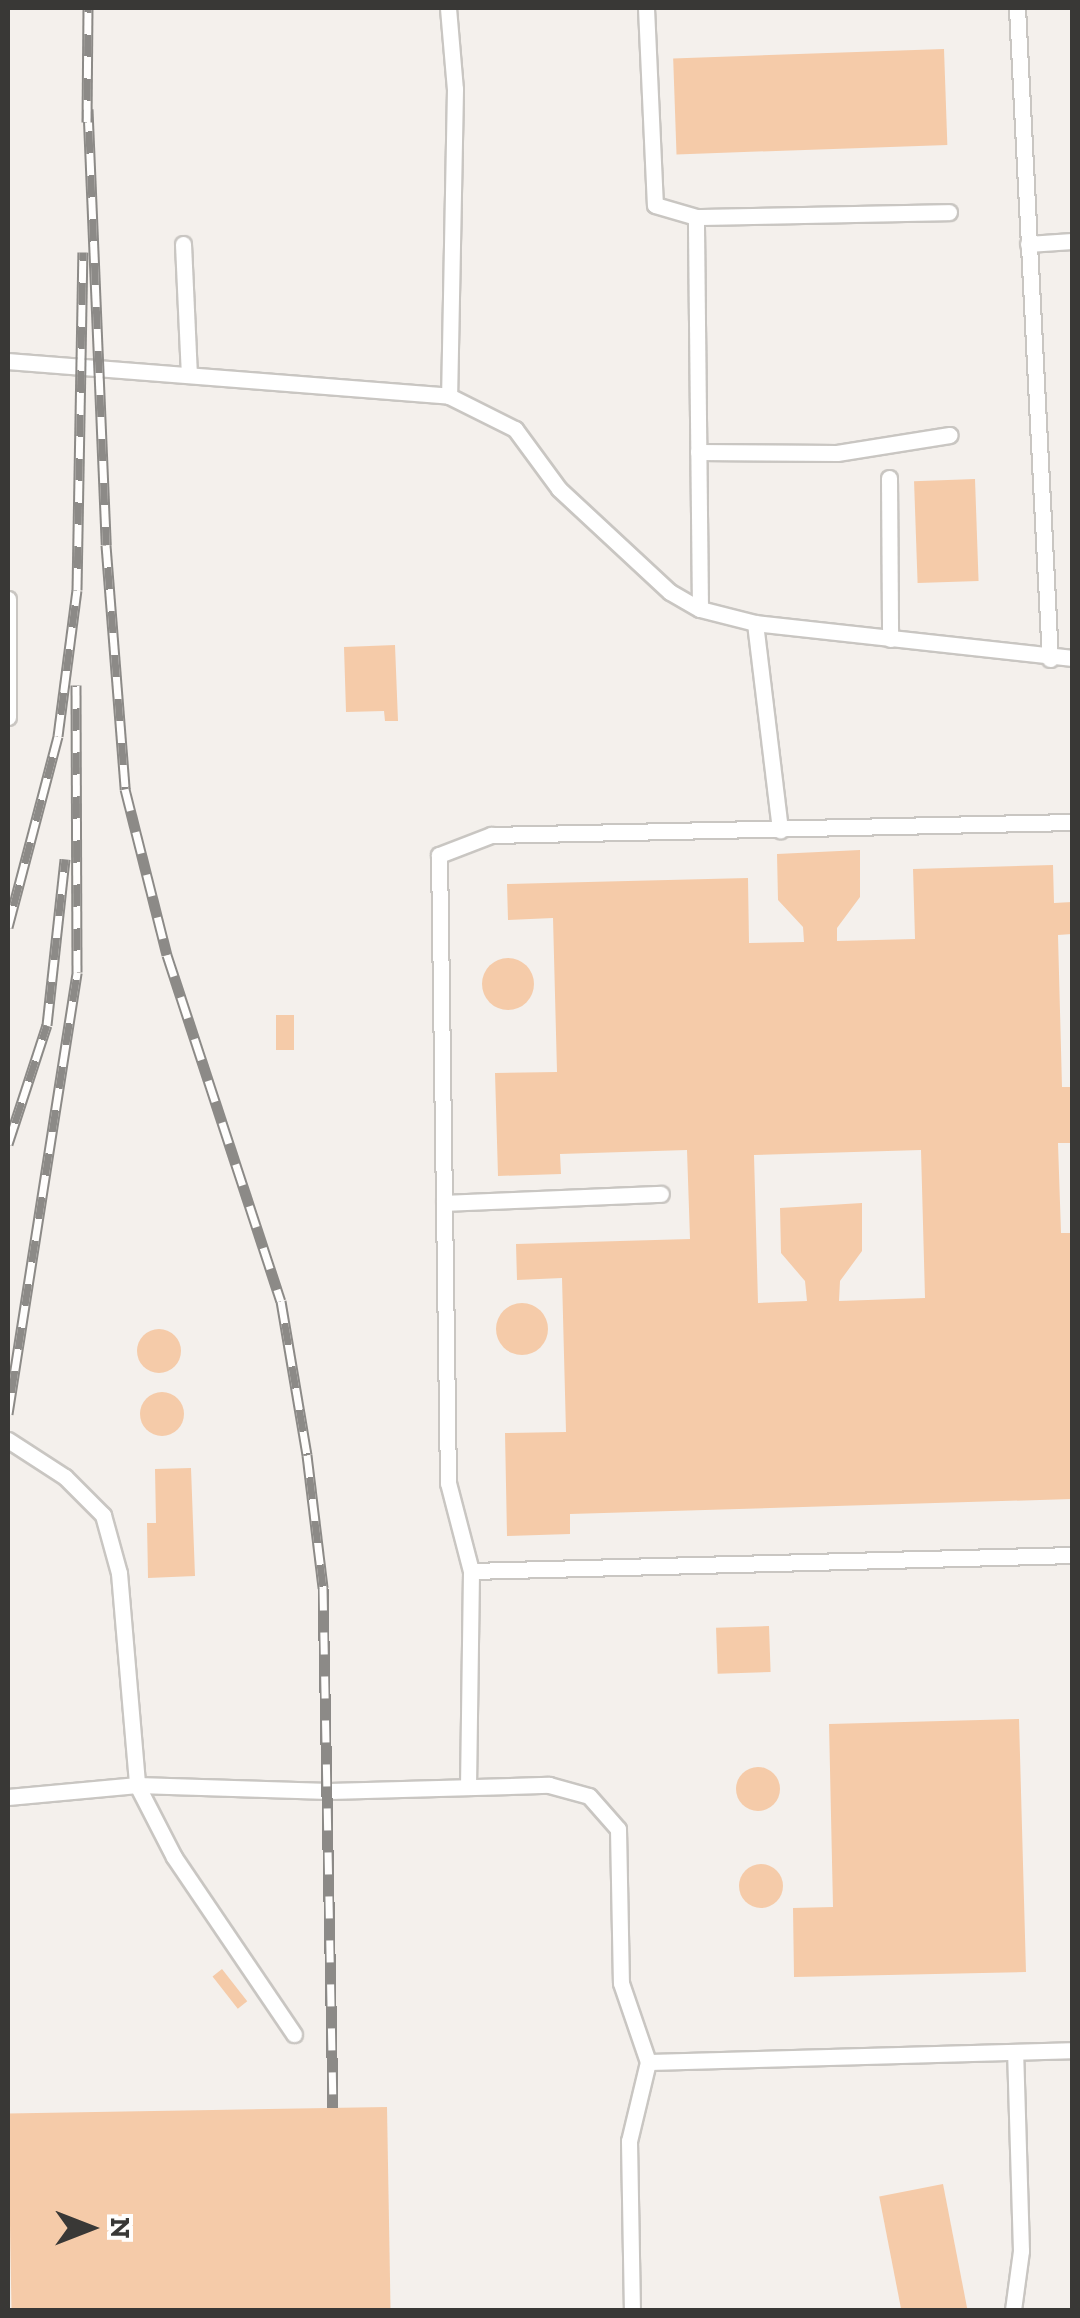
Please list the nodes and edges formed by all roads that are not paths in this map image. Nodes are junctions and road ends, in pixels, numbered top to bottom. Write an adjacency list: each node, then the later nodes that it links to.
1 (448, 8): 11 (lane)
2 (646, 8): 5 (lane)
3 (1017, 8): 8 (lane)
4 (949, 212): 5 (lane)
5 (696, 217): 13 (lane)
6 (1072, 241): 8 (lane)
7 (183, 244): 10 (lane)
8 (1028, 244): 20 (lane)
9 (8, 361): 10 (lane)
10 (189, 375): 11 (lane)
11 (449, 396): 16 (lane)
12 (950, 435): 13 (lane)
13 (698, 452): 16 (lane)
14 (889, 478): 18 (lane)
15 (8, 600): 21 (lane)
16 (700, 609): 17 (lane)
17 (755, 623): 18 (lane); 23 (lane)
18 (890, 640): 20 (lane)
19 (1072, 658): 20 (lane)
20 (1050, 659)
21 (8, 717)
22 (1072, 822): 23 (lane)
23 (780, 830): 25 (lane)
24 (661, 1194): 25 (lane)
25 (444, 1203): 28 (lane)
26 (8, 1440): 29 (lane)
27 (1072, 1555): 28 (lane)
28 (471, 1571): 30 (lane)
29 (137, 1785): 30 (lane); 31 (lane); 32 (lane)
30 (468, 1787): 35 (lane)
31 (8, 1797)
32 (294, 2034)
33 (1072, 2050): 34 (lane)
34 (1016, 2054): 35 (lane); 37 (lane)
35 (648, 2062): 36 (lane)
36 (632, 2310)
37 (1013, 2310)

